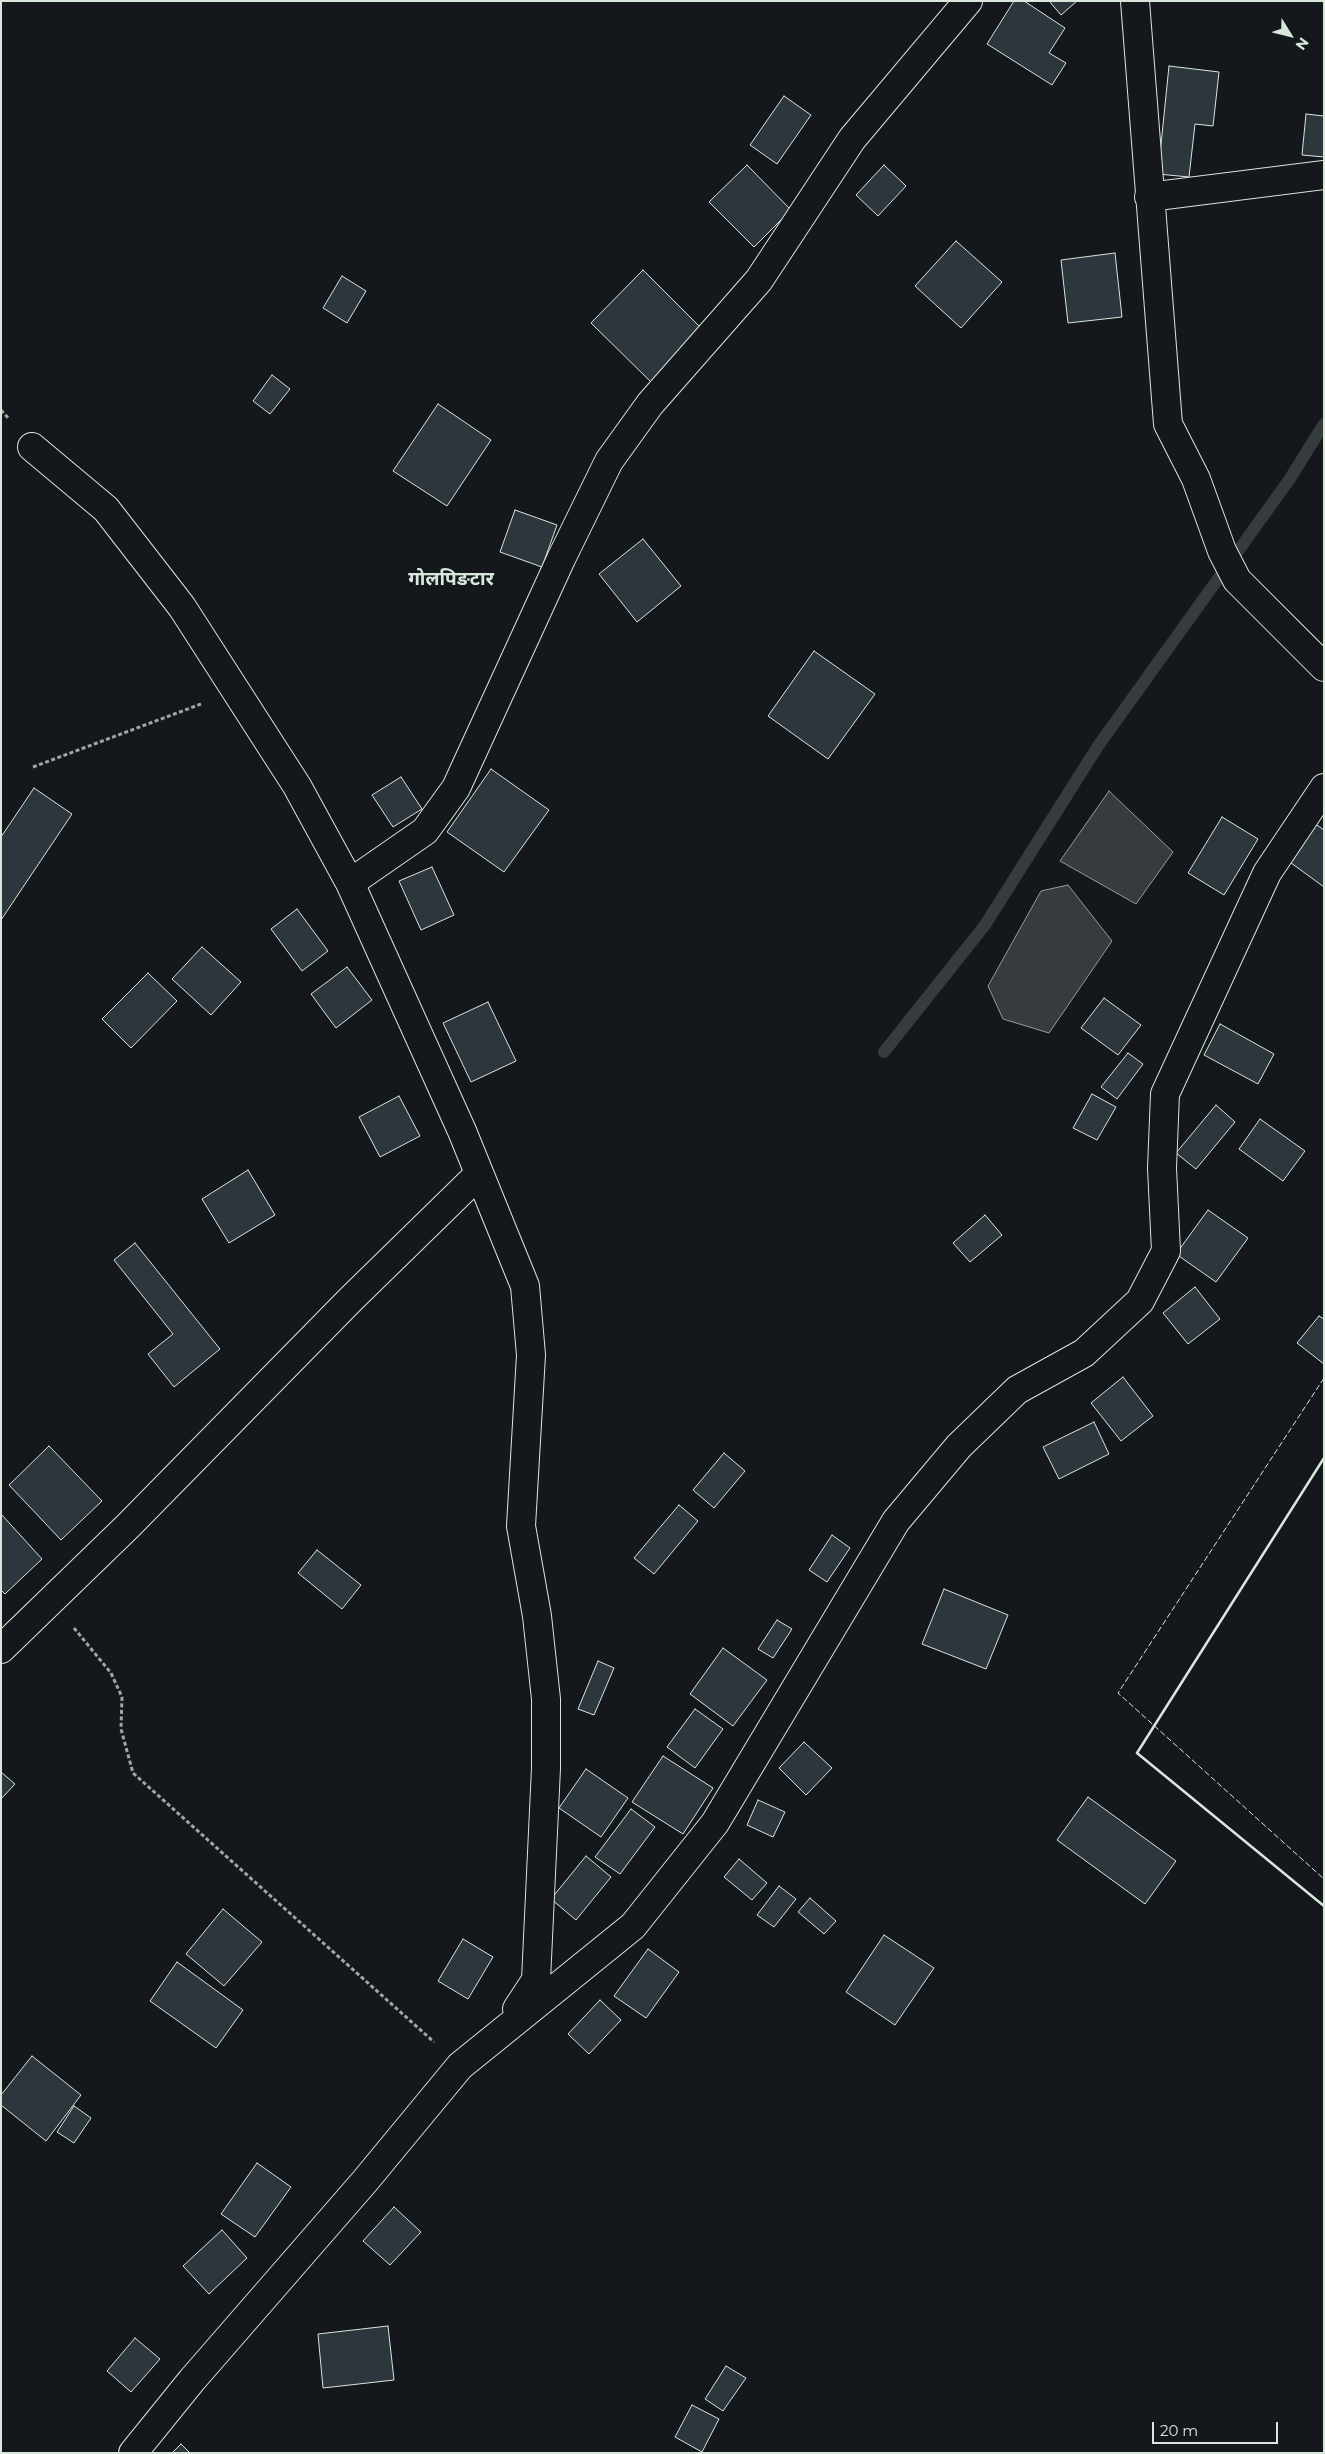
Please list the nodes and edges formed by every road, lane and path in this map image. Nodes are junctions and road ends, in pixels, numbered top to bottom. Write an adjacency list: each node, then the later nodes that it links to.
1 (968, 1): 10 (street)
2 (1135, 1): 4 (street)
3 (1324, 176): 4 (street)
4 (1149, 197): 6 (street)
5 (32, 447): 7 (street)
6 (1324, 667)
7 (231, 683): 8 (path); 10 (street)
8 (33, 767)
9 (1324, 788): 14 (street)
10 (350, 883): 11 (street)
11 (479, 1174): 12 (street); 14 (street)
12 (54, 1598): 13 (street); 15 (path)
13 (1, 1649)
14 (504, 2029): 15 (street)
15 (460, 2066): 16 (street)
16 (133, 2453)

